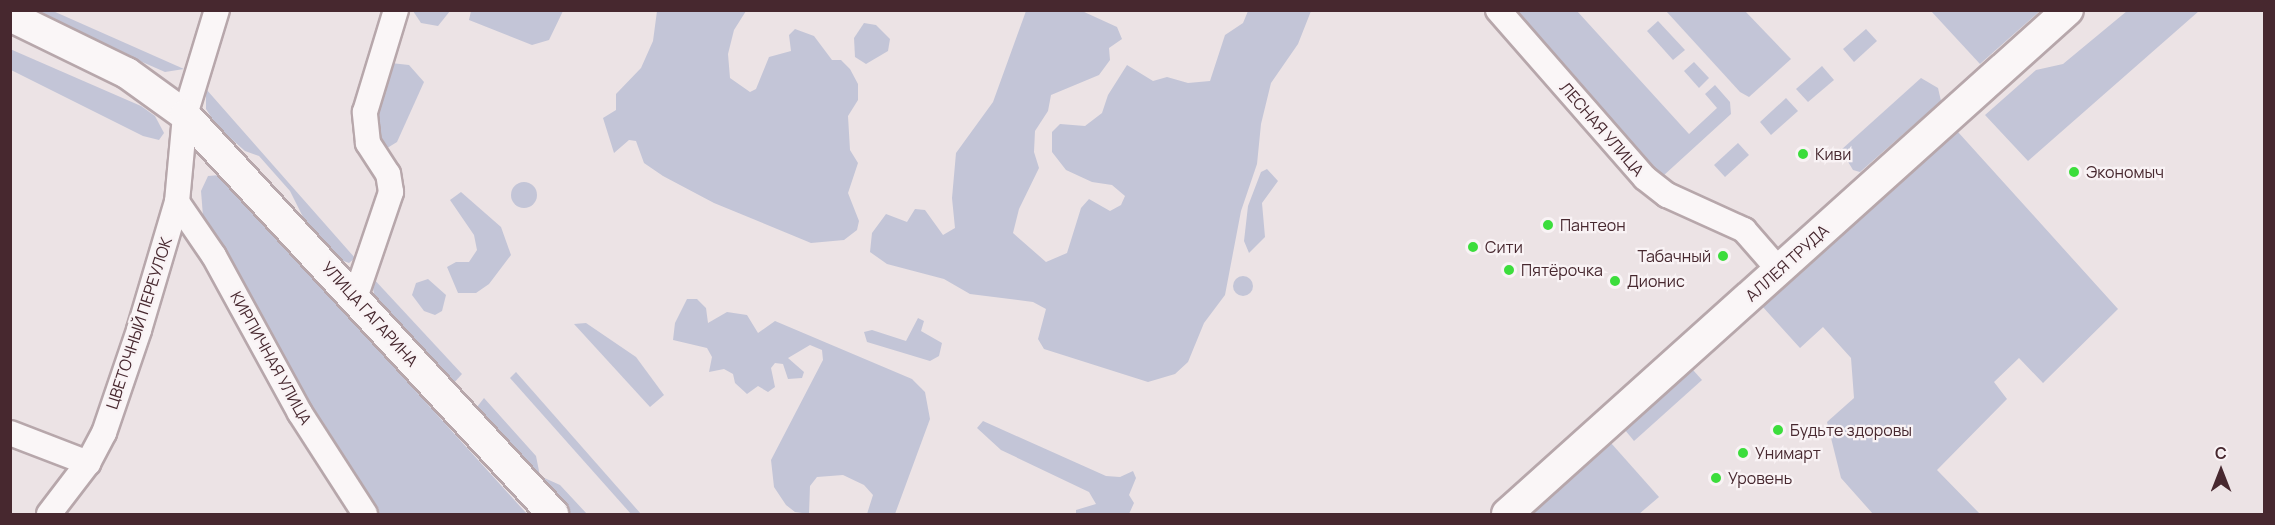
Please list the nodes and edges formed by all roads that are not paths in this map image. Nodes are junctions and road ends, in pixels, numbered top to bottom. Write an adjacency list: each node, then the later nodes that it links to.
1 (217, 10): 6 (street, ЦВЕТОЧНЫЙ ПЕРЕУЛОК)
2 (396, 10): 9 (street)
3 (1497, 10): 8 (street, ЛЕСНАЯ УЛИЦА)
4 (2068, 10): 8 (street, АЛЛЕЯ ТРУДА)
5 (10, 16): 6 (street)
6 (186, 115): 7 (street, ЦВЕТОЧНЫЙ ПЕРЕУЛОК); 9 (street, УЛИЦА ГАГАРИНА)
7 (177, 202): 11 (street, ЦВЕТОЧНЫЙ ПЕРЕУЛОК); 13 (street, КИРПИЧНАЯ УЛИЦА)
8 (1779, 270): 15 (street, АЛЛЕЯ ТРУДА)
9 (355, 298): 14 (street, УЛИЦА ГАГАРИНА)
10 (10, 433): 11 (street)
11 (88, 463): 12 (street, ЦВЕТОЧНЫЙ ПЕРЕУЛОК)
12 (49, 514)
13 (365, 514)
14 (553, 514)
15 (1509, 514)

